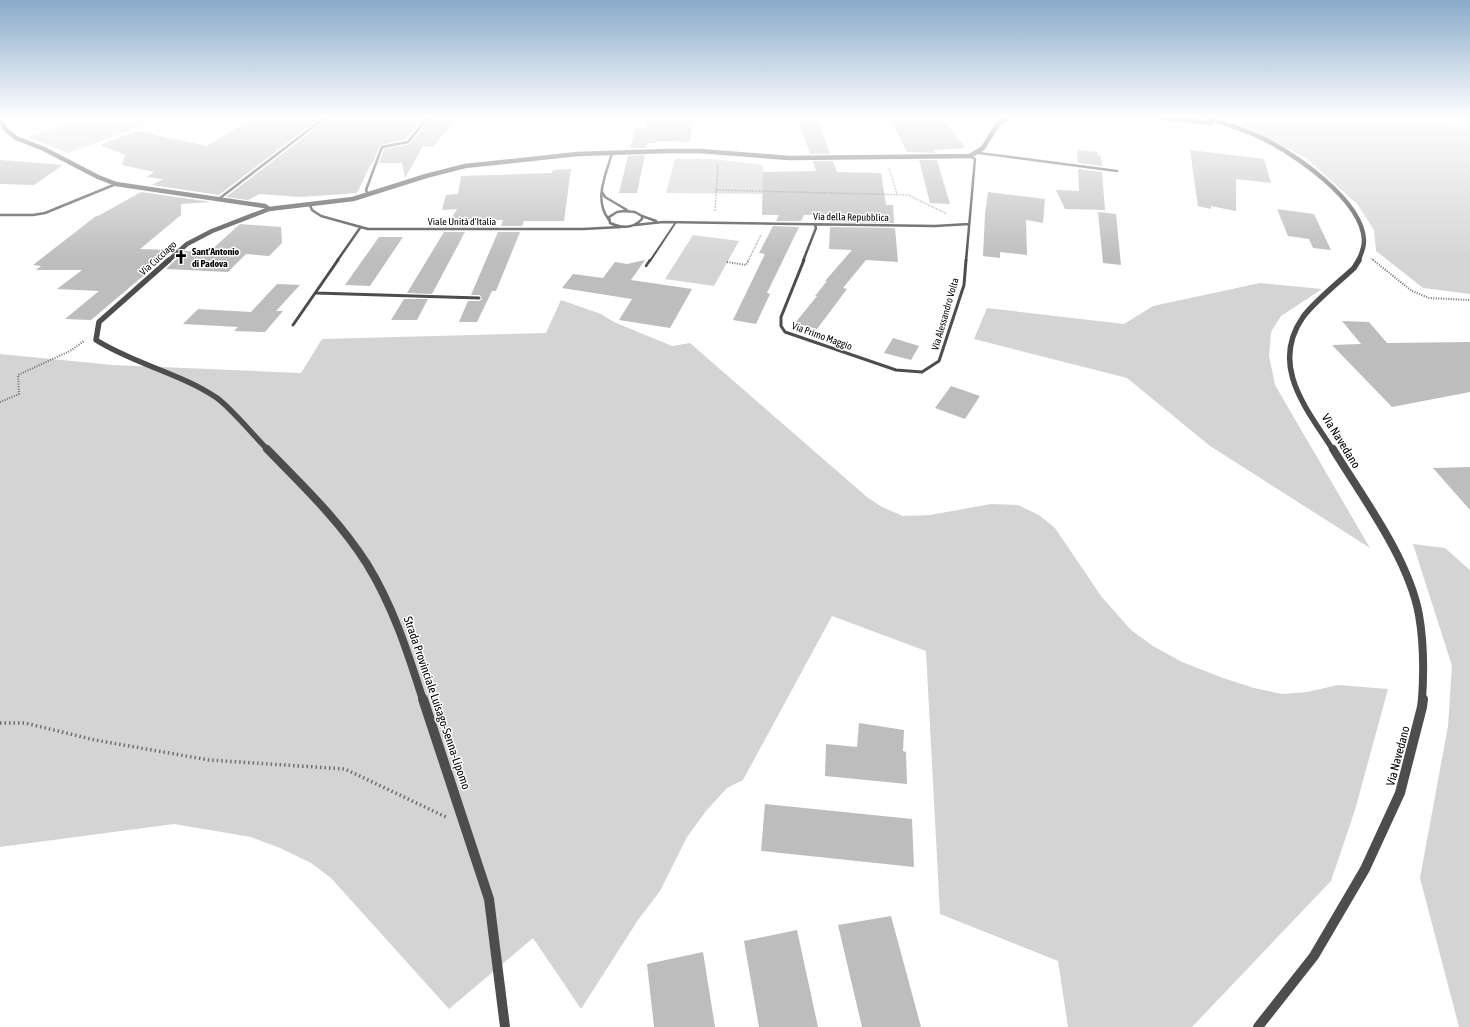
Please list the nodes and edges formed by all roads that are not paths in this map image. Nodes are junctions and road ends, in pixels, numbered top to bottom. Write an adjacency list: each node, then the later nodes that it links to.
1 (73, 164): 10 (street)
2 (264, 164): 13 (street)
3 (376, 164): 12 (street)
4 (484, 164): 12 (street)
5 (609, 164): 11 (street)
6 (975, 164): 22 (street)
7 (1060, 164): 9 (street)
8 (1302, 164): 34 (street, Via Navedano)
9 (1117, 171)
10 (116, 184): 13 (street); 17 (street)
11 (602, 192): 16 (street); 19 (street)
12 (368, 195): 14 (street)
13 (220, 198): 15 (street)
14 (310, 205): 15 (street); 26 (street, Viale Unità d'Italia)
15 (268, 209): 31 (street, Via Cucciago)
16 (630, 211): 18 (street); 19 (street)
17 (0, 215)
18 (642, 216): 20 (street); 23 (street)
19 (609, 220): 25 (street)
20 (663, 222): 21 (street, Via della Repubblica); 23 (street, Viale Unità d'Italia)
21 (676, 222): 24 (street, Via della Repubblica); 27 (lane)
22 (969, 224): 24 (street, Via della Repubblica); 32 (street, Via Alessandro Volta)
23 (635, 225): 25 (street, Viale Unità d'Italia)
24 (815, 225): 32 (street, Via Primo Maggio)
25 (621, 227): 26 (street, Viale Unità d'Italia)
26 (360, 228): 28 (street)
27 (646, 266)
28 (316, 293): 29 (street); 30 (street)
29 (479, 298)
30 (293, 325)
31 (96, 332): 33 (street, Strada Provinciale Luisago-Senna-Lipomo)
32 (939, 361)
33 (506, 1027)
34 (1258, 1027)

